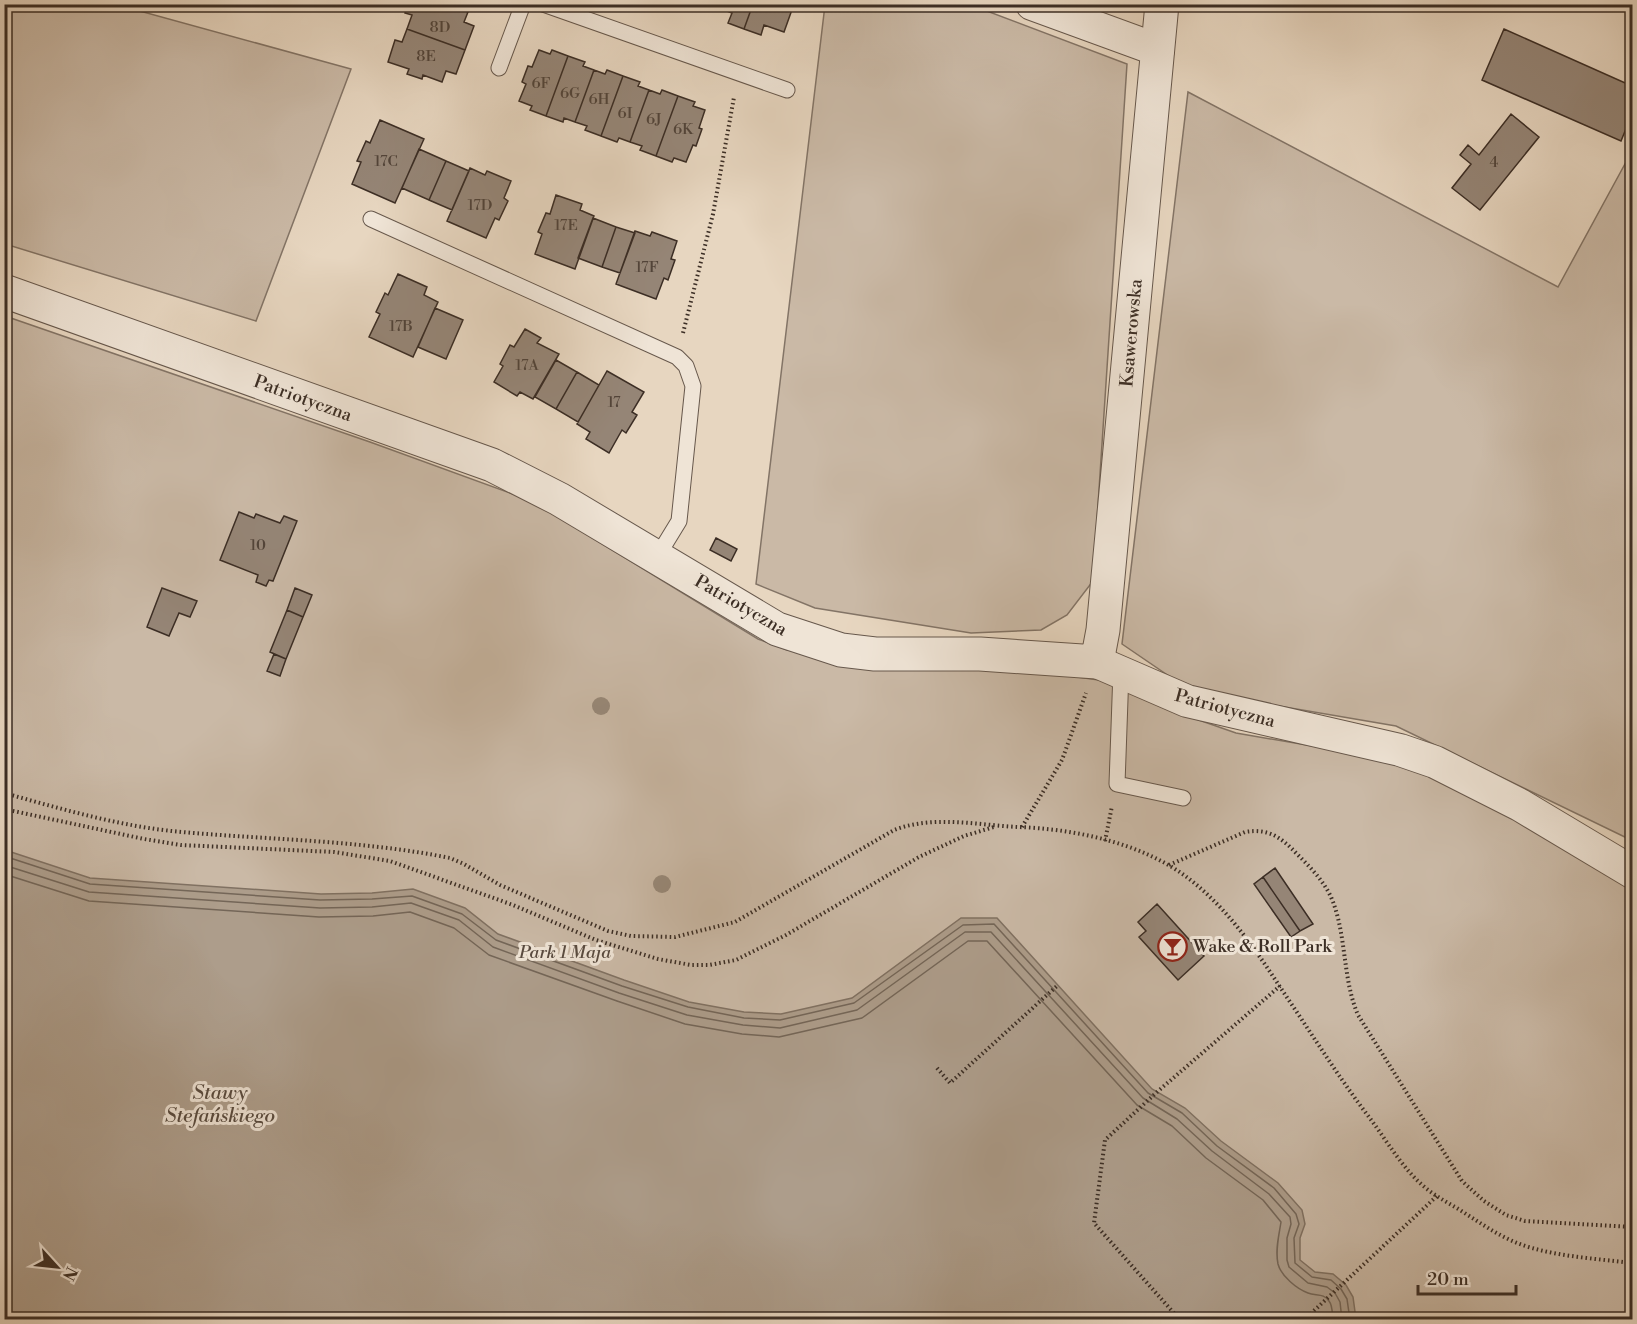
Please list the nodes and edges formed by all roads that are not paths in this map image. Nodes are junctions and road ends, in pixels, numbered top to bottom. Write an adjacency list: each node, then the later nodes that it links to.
1 (523, 4): 6 (lane)
2 (543, 4): 7 (lane)
3 (1032, 4): 5 (street)
4 (1162, 4): 5 (street, Ksawerowska)
5 (1158, 50): 11 (street, Ksawerowska)
6 (499, 68)
7 (787, 90)
8 (371, 219): 10 (lane)
9 (4, 291): 10 (street, Patriotyczna)
10 (657, 557): 11 (street, Patriotyczna)
11 (1109, 666): 12 (lane); 13 (street, Patriotyczna)
12 (1183, 798)
13 (1632, 870)

